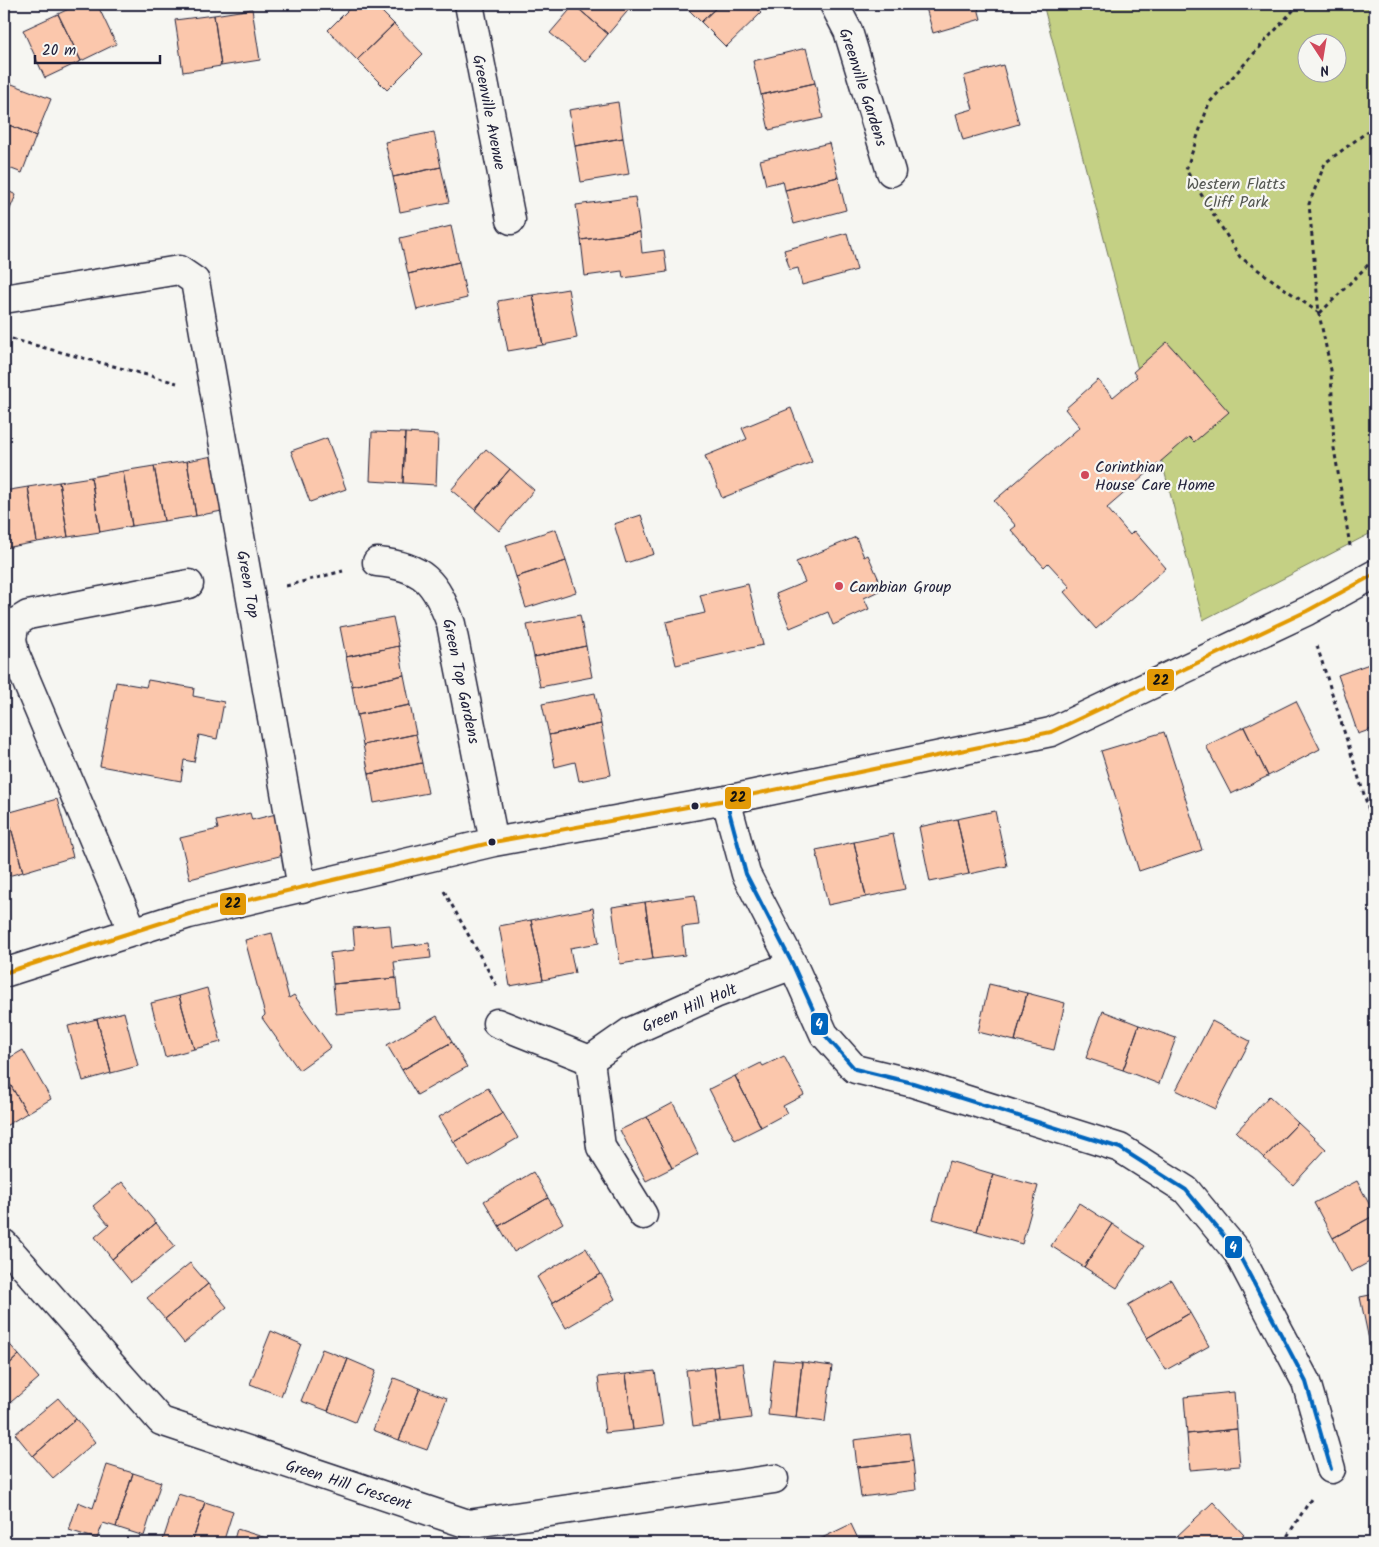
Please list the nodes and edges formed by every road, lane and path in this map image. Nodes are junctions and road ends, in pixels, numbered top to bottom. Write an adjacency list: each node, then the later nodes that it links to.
1 (469, 4): 6 (street, Greenville Avenue)
2 (834, 4): 5 (street, Greenville Gardens)
3 (1299, 4): 9 (path)
4 (1375, 126): 9 (path)
5 (891, 172)
6 (511, 220)
7 (1375, 258): 9 (path)
8 (4, 299): 11 (street, Green Top)
9 (1319, 314): 13 (path)
10 (4, 337): 11 (path)
11 (215, 394): 15 (street, Green Top)
12 (377, 562): 15 (path); 19 (street, Green Top Gardens)
13 (1366, 579): 16 (street)
14 (189, 584): 22 (street)
15 (250, 594): 21 (street, Green Top)
16 (1307, 611): 17 (street); 18 (path)
17 (726, 800): 19 (street); 23 (street)
18 (1375, 829)
19 (494, 842): 20 (street)
20 (425, 858): 21 (street); 26 (path)
21 (302, 888): 22 (street)
22 (133, 932): 24 (street)
23 (793, 965): 27 (street, Green Hill Holt); 30 (street)
24 (4, 973)
25 (497, 1023): 26 (street)
26 (524, 1034): 27 (street)
27 (590, 1060): 28 (street)
28 (643, 1215)
29 (4, 1244): 31 (street, Green Hill Crescent)
30 (1331, 1469): 32 (path)
31 (774, 1479)
32 (1283, 1543)

